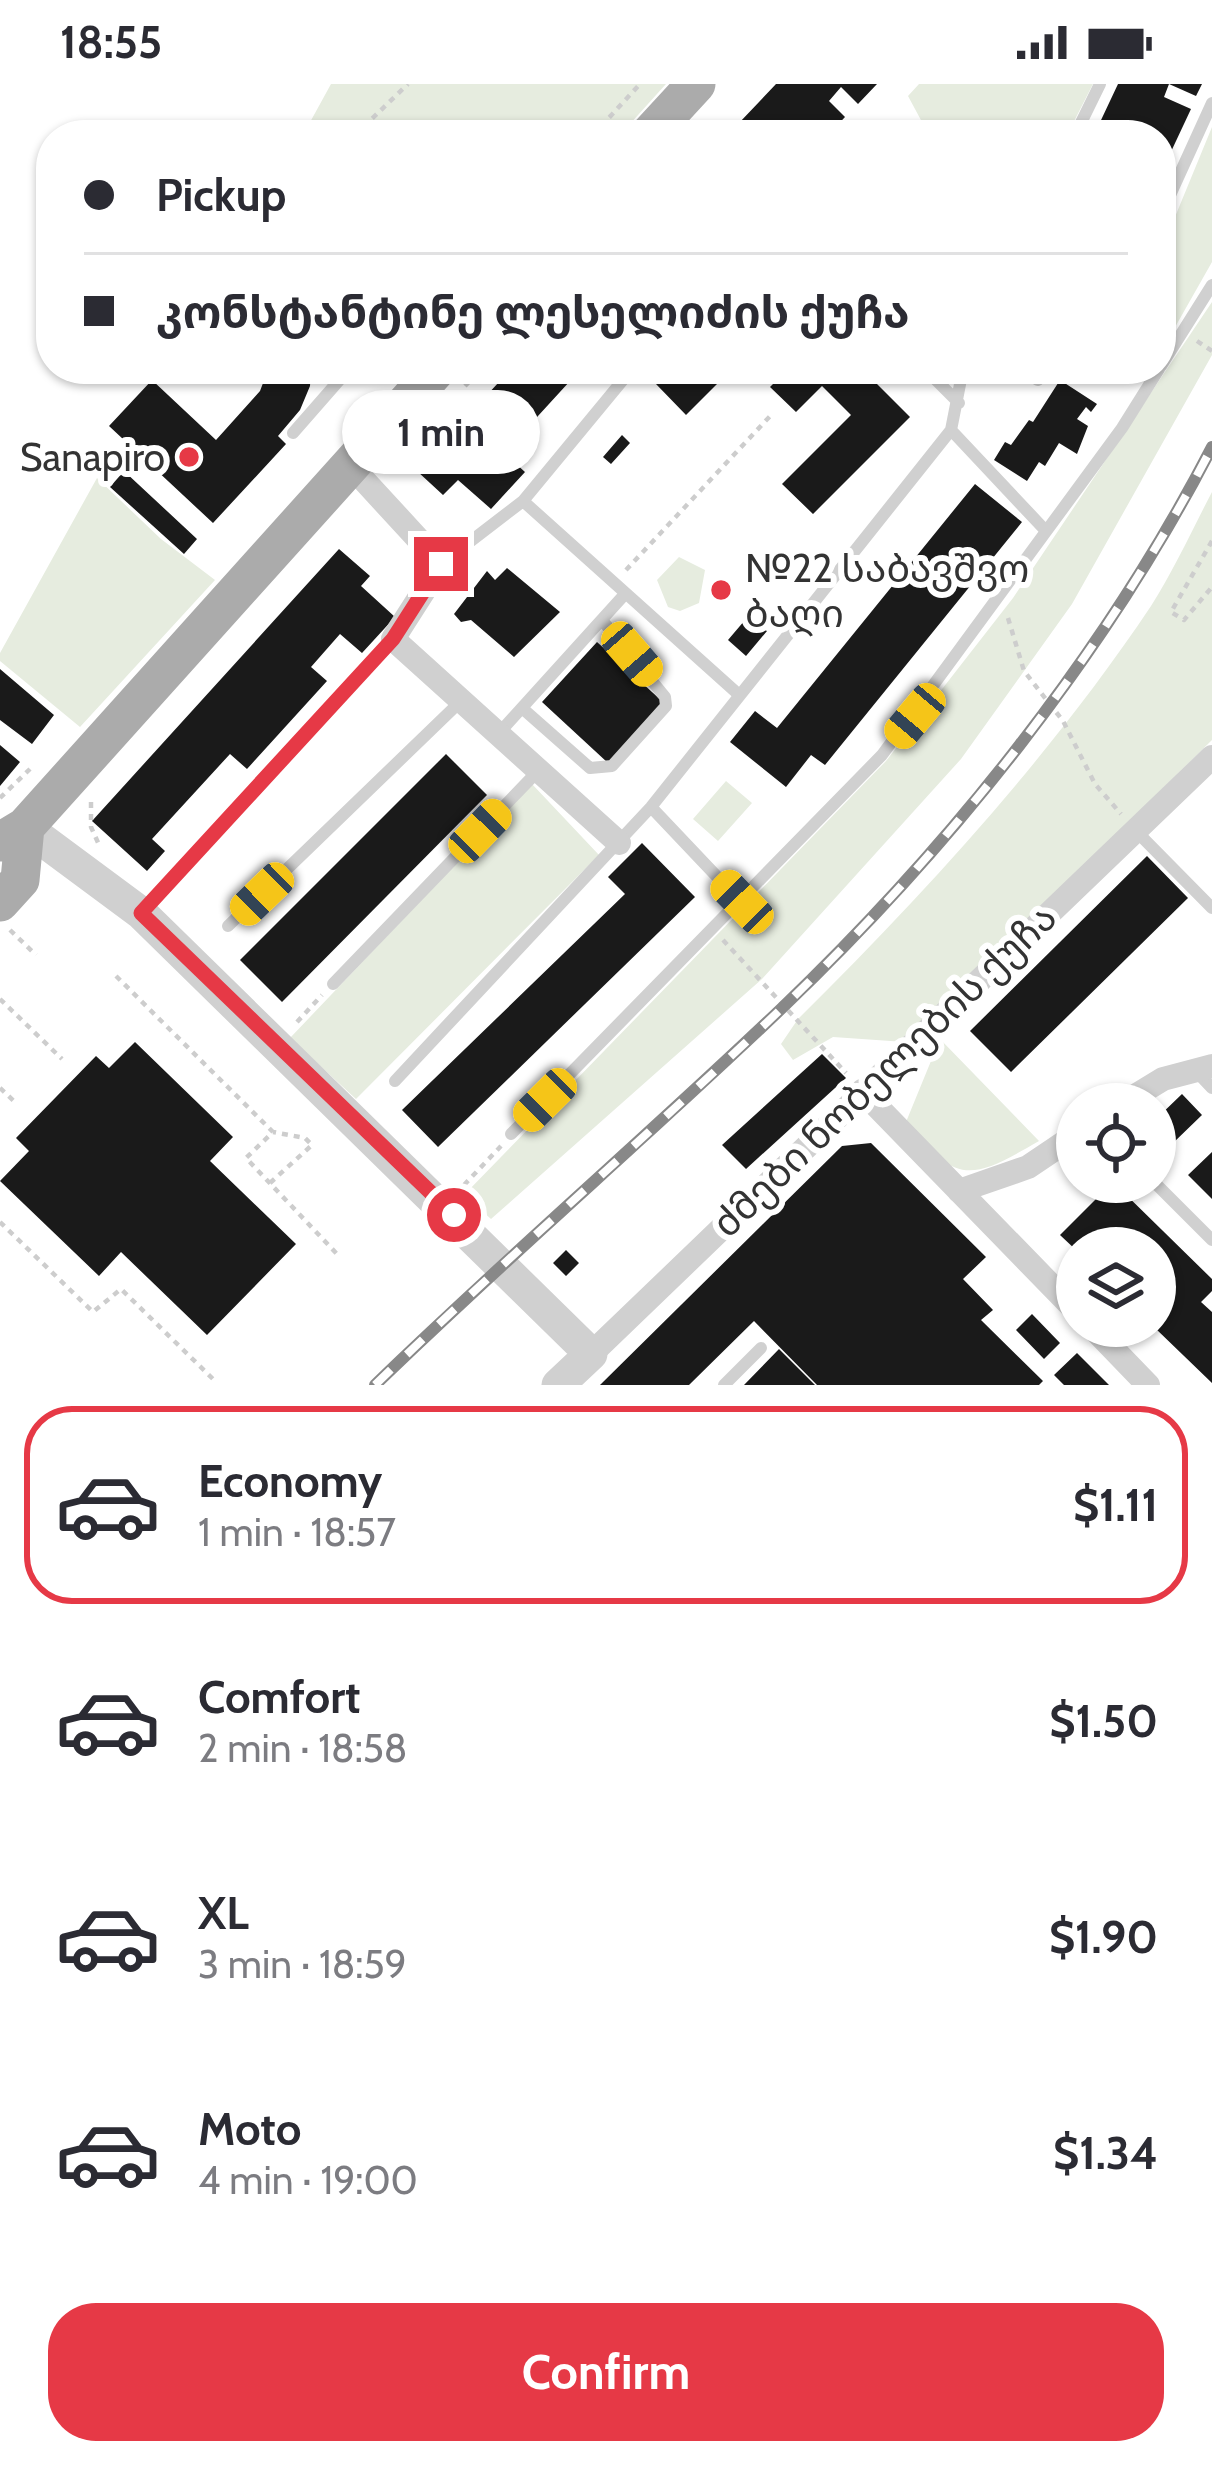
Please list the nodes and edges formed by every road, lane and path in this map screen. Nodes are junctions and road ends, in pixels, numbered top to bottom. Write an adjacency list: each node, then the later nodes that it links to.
1 (408, 84): 5 (path)
2 (640, 84): 6 (path)
3 (1100, 84): 7 (lane)
4 (1212, 103): 8 (lane)
5 (371, 120)
6 (607, 120)
7 (1082, 120)
8 (1176, 182)
9 (1212, 285): 10 (lane)
10 (1176, 342)
11 (336, 384): 20 (lane)
12 (423, 384): 21 (main road)
13 (620, 384): 22 (lane)
14 (940, 384): 17 (lane)
15 (961, 384): 17 (lane)
16 (1149, 384): 23 (lane)
17 (959, 403): 19 (lane)
18 (773, 413): 26 (path)
19 (951, 430): 23 (lane); 32 (lane)
20 (292, 433)
21 (350, 465): 25 (street); 41 (main road)
22 (523, 501): 25 (lane); 26 (lane)
23 (1045, 530): 29 (lane)
24 (1212, 541): 27 (path)
25 (441, 564): 31 (street)
26 (614, 583): 28 (lane)
27 (1212, 587)
28 (625, 594): 30 (lane); 32 (lane)
29 (1001, 596): 40 (path); 44 (lane)
30 (602, 620): 34 (lane); 34 (lane)
31 (393, 639): 33 (street); 47 (lane)
32 (736, 693): 39 (lane)
33 (463, 700): 35 (street); 48 (lane)
34 (522, 708): 35 (lane)
35 (499, 733): 37 (street)
36 (1212, 757): 40 (street, ძმები ნობელების ქუჩა)
37 (538, 770): 42 (street); 52 (lane)
38 (95, 791): 43 (path)
39 (651, 807): 42 (lane); 44 (lane)
40 (1135, 830): 45 (lane); 61 (street, ძმები ნობელების ქუჩა)
41 (13, 834): 46 (main road); 47 (street)
42 (619, 843): 57 (lane)
43 (96, 851)
44 (742, 902): 49 (lane)
45 (1212, 908)
46 (1, 913): 50 (path)
47 (141, 913): 75 (street)
48 (228, 926)
49 (715, 931): 61 (path); 64 (lane)
50 (37, 955)
51 (116, 976): 63 (path)
52 (333, 984): 54 (path)
53 (0, 999): 55 (path)
54 (293, 1026)
55 (62, 1059)
56 (1206, 1062): 58 (street); 60 (lane)
57 (395, 1082)
58 (1156, 1083)
59 (0, 1088): 62 (path)
60 (1212, 1088)
61 (862, 1090): 67 (street); 75 (street, ძმები ნობელების ქუჩა)
62 (17, 1104)
63 (273, 1132): 66 (path); 66 (path)
64 (511, 1134)
65 (1056, 1148): 67 (street)
66 (270, 1183): 71 (path)
67 (959, 1191): 72 (street)
68 (1175, 1203): 70 (lane)
69 (0, 1222): 76 (path)
70 (1212, 1240)
71 (337, 1254)
72 (1056, 1290)
73 (1111, 1347): 79 (street)
74 (761, 1348): 78 (lane)
75 (591, 1354): 77 (street, ძმები ნობელების ქუჩა)
76 (214, 1380)
77 (558, 1385)
78 (724, 1385)
79 (1148, 1385)

